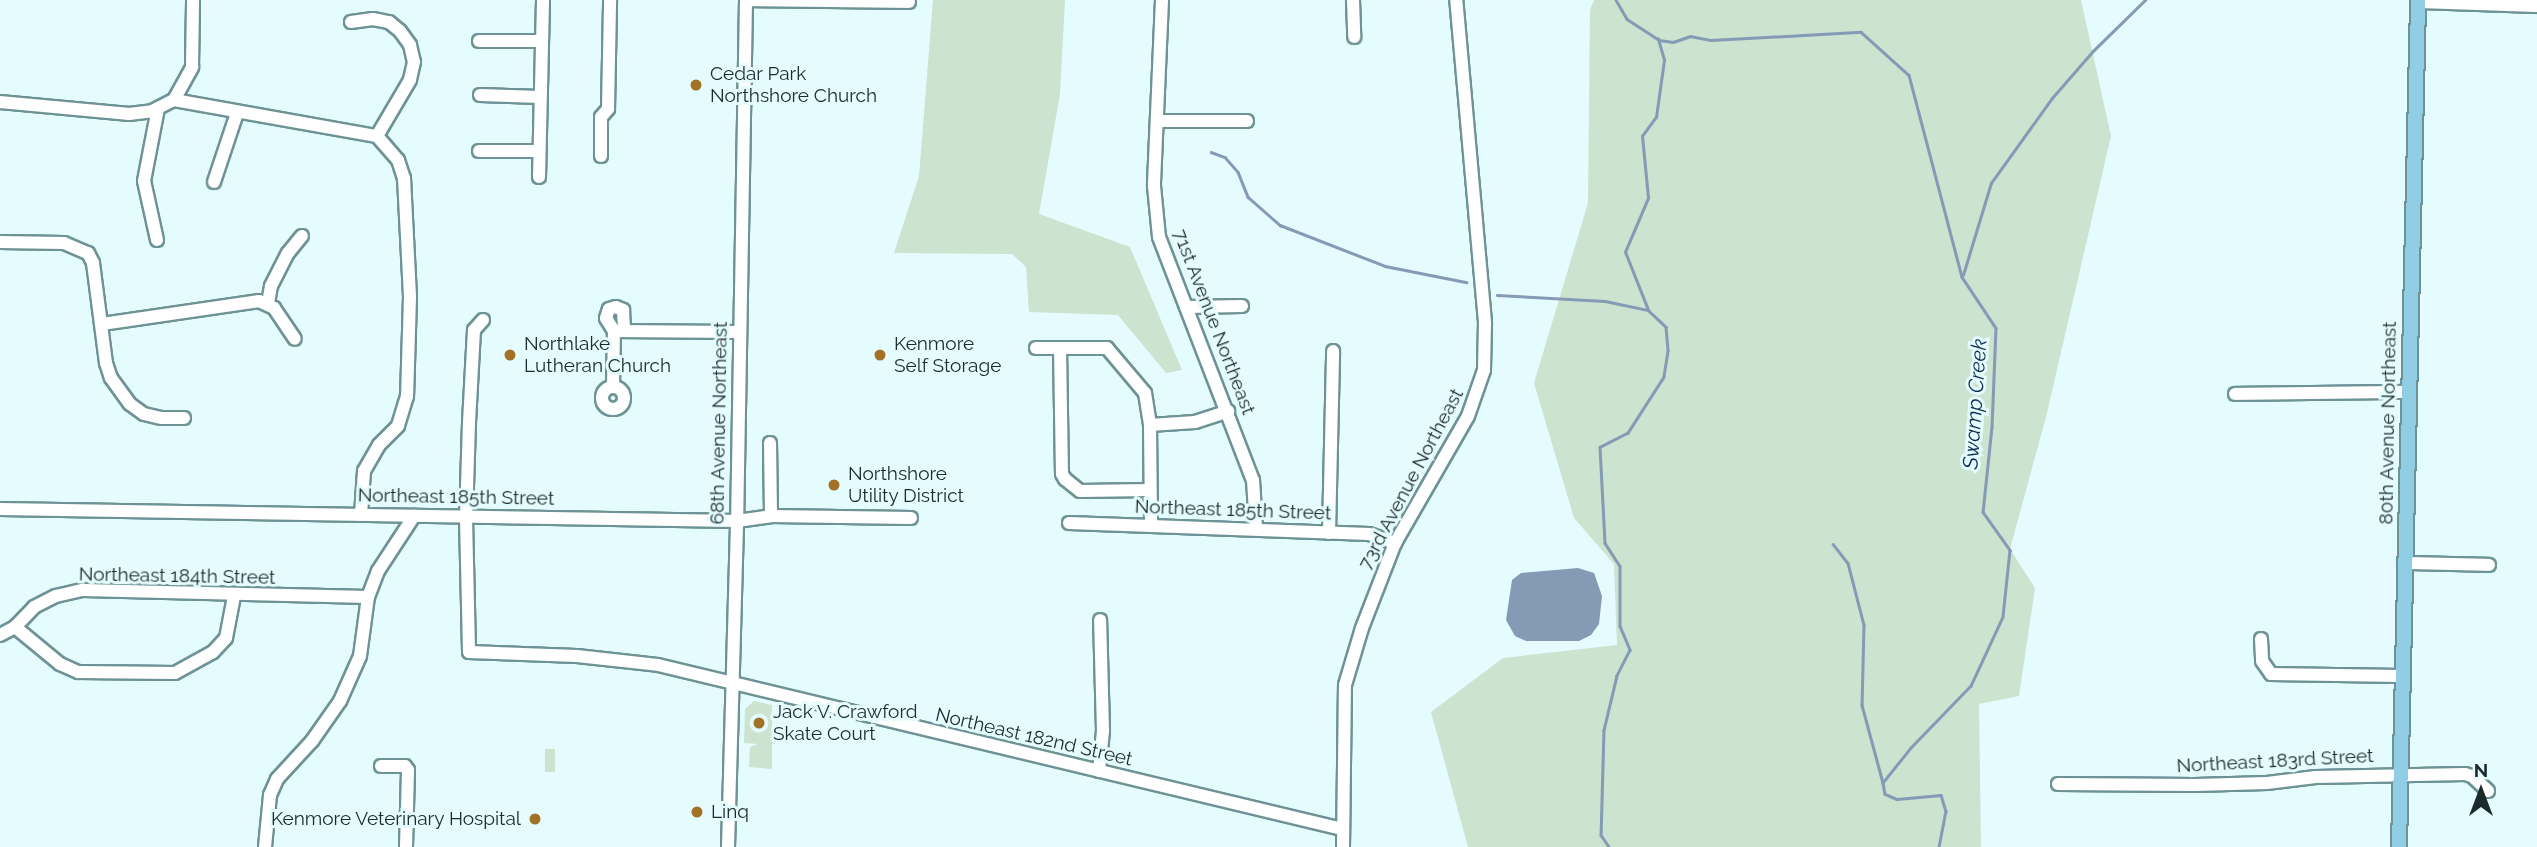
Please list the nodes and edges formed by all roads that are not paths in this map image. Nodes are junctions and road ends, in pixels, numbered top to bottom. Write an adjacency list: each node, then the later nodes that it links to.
1 (193, 0): 17 (street)
2 (543, 0): 14 (street)
3 (610, 0): 26 (street)
4 (746, 0): 9 (street); 37 (street, 68th Avenue Northeast)
5 (1162, 0): 21 (street, 71st Avenue Northeast)
6 (1353, 0): 12 (street)
7 (1456, 0): 61 (street, 73rd Avenue Northeast)
8 (2418, 1): 10 (street); 43 (main road, 80th Avenue Northeast)
9 (909, 2)
10 (2537, 6)
11 (351, 22): 23 (street)
12 (1354, 37)
13 (479, 41): 14 (street)
14 (541, 41): 16 (street)
15 (480, 95): 16 (street)
16 (540, 97): 25 (street)
17 (174, 100): 19 (street); 20 (street)
18 (0, 102): 19 (street)
19 (158, 108): 30 (street)
20 (237, 113): 23 (street); 28 (street)
21 (1157, 121): 22 (street); 34 (street, 71st Avenue Northeast)
22 (1247, 121)
23 (377, 136): 51 (street)
24 (478, 151): 25 (street)
25 (539, 151): 27 (street)
26 (601, 156)
27 (539, 177)
28 (214, 182)
29 (302, 236): 32 (street)
30 (157, 240)
31 (0, 242): 36 (street)
32 (268, 303): 36 (street); 38 (street)
33 (1242, 306): 34 (street)
34 (1186, 307): 45 (street, 71st Avenue Northeast)
35 (483, 320): 54 (street)
36 (102, 324): 46 (street)
37 (739, 332): 42 (street); 56 (street, 68th Avenue Northeast)
38 (295, 339)
39 (1036, 348): 40 (street)
40 (1060, 348): 47 (street); 49 (street)
41 (1333, 351): 60 (street)
42 (614, 387)
43 (2408, 392): 44 (street); 62 (main road, 80th Avenue Northeast)
44 (2235, 394)
45 (1226, 407): 47 (street); 59 (street, 71st Avenue Northeast)
46 (184, 418)
47 (1150, 421): 49 (street)
48 (771, 443): 53 (street)
49 (1150, 490): 58 (street)
50 (0, 509): 51 (street, Northeast 185th Street)
51 (361, 515): 52 (street, Northeast 185th Street)
52 (414, 516): 54 (street, Northeast 185th Street); 65 (street)
53 (771, 516): 55 (street, Northeast 185th Street); 56 (street, Northeast 185th Street)
54 (466, 518): 56 (street, Northeast 185th Street); 71 (street, Northeast 182nd Street)
55 (911, 518)
56 (737, 521): 71 (street, 68th Avenue Northeast)
57 (1069, 523): 58 (street, Northeast 185th Street)
58 (1151, 525): 59 (street, Northeast 185th Street)
59 (1256, 528): 60 (street, Northeast 185th Street)
60 (1329, 533): 61 (street, Northeast 185th Street)
61 (1395, 542): 77 (street, 73rd Avenue Northeast)
62 (2404, 563): 63 (street); 70 (main road, 80th Avenue Northeast)
63 (2489, 565)
64 (234, 596): 65 (street, Northeast 184th Street); 67 (street, Northeast 184th Street); 67 (street)
65 (368, 597): 78 (street)
66 (1100, 620): 73 (street)
67 (15, 627): 68 (street, Northeast 184th Street)
68 (0, 635)
69 (2261, 639): 70 (street)
70 (2401, 676): 74 (main road, 80th Avenue Northeast)
71 (731, 685): 73 (street, Northeast 182nd Street); 80 (street, 68th Avenue Northeast)
72 (381, 766): 79 (street)
73 (1099, 771): 77 (street, Northeast 182nd Street)
74 (2400, 775): 75 (street, Northeast 183rd Street); 76 (street, Northeast 183rd Street); 82 (main road, 80th Avenue Northeast)
75 (2058, 784)
76 (2488, 791)
77 (1342, 830): 81 (street, 73rd Avenue Northeast)
78 (265, 847)
79 (406, 847)
80 (728, 847)
81 (1343, 847)
82 (2399, 847)

